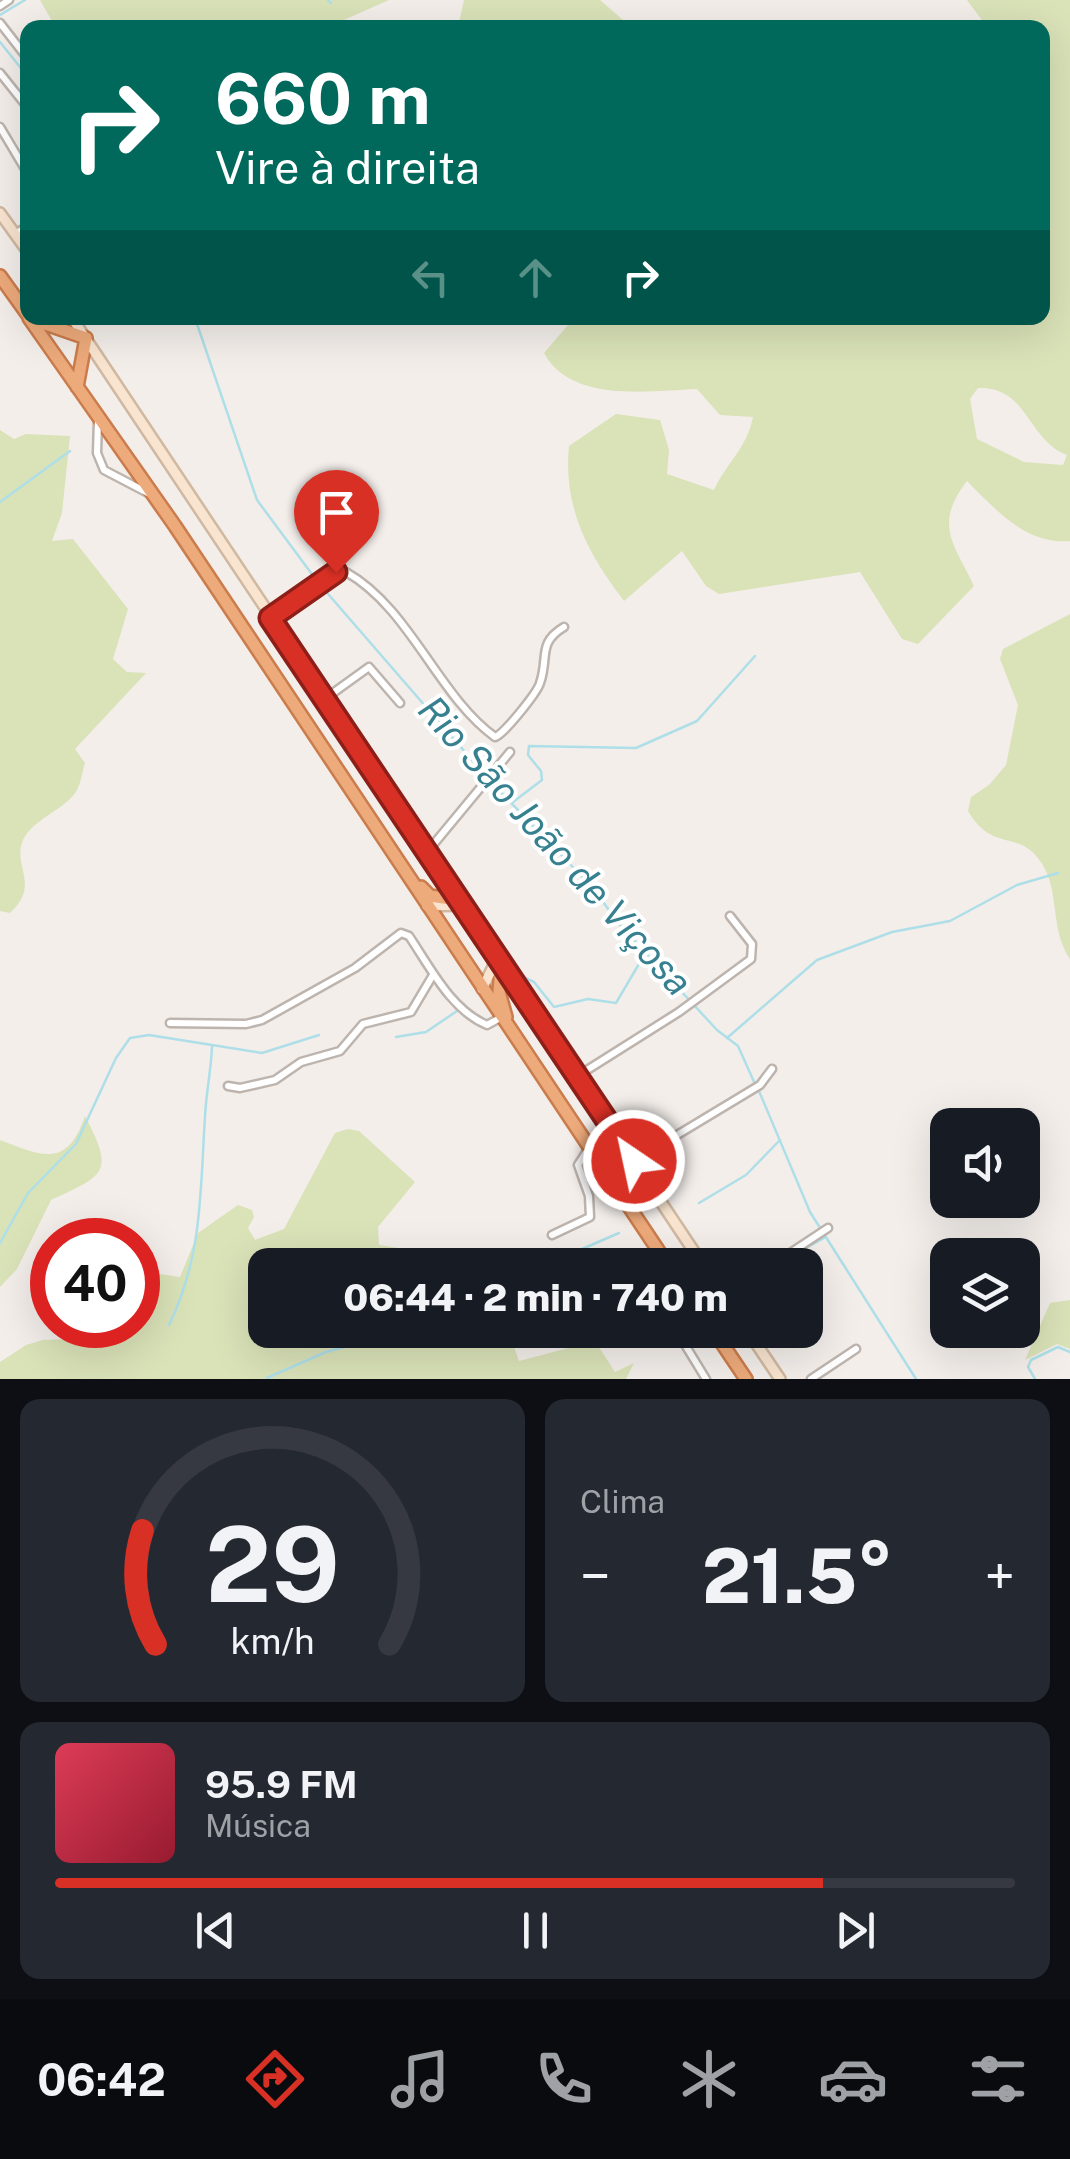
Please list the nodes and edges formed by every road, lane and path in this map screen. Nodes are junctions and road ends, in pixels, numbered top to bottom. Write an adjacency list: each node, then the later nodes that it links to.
1 (9, 0): 2 (street)
2 (0, 6)
3 (0, 24): 4 (street)
4 (20, 49)
5 (0, 73): 6 (street)
6 (20, 98)
7 (0, 127): 8 (street)
8 (20, 161)
9 (0, 213): 11 (street)
10 (20, 231): 11 (street)
11 (15, 234): 12 (street)
12 (20, 241)
13 (0, 276): 14 (highway)
14 (20, 304)
15 (35, 325): 19 (highway)
16 (51, 325): 18 (highway)
17 (77, 325): 18 (street)
18 (86, 338): 19 (highway); 22 (street)
19 (77, 386): 20 (highway)
20 (99, 419): 21 (highway); 21 (street)
21 (154, 496): 28 (highway)
22 (270, 618): 23 (street); 24 (street)
23 (564, 627)
24 (326, 698): 25 (street); 27 (street)
25 (400, 703)
26 (510, 752): 27 (street)
27 (427, 852): 29 (street)
28 (397, 860): 29 (highway); 30 (highway)
29 (459, 902): 30 (street); 32 (street)
30 (428, 906): 34 (highway)
31 (730, 916): 39 (street)
32 (500, 962): 34 (street); 37 (highway); 39 (street)
33 (434, 974): 35 (street); 36 (street); 40 (street)
34 (482, 989): 35 (highway)
35 (500, 1018): 37 (highway)
36 (170, 1023)
37 (514, 1039): 41 (highway)
38 (772, 1069): 42 (street)
39 (576, 1077): 42 (street)
40 (228, 1086)
41 (590, 1148): 44 (street); 45 (highway)
42 (634, 1161): 46 (street)
43 (826, 1230): 47 (street)
44 (552, 1236)
45 (656, 1248)
46 (692, 1248)
47 (799, 1248)
48 (687, 1348): 52 (street)
49 (759, 1348): 55 (street)
50 (726, 1349): 53 (highway); 54 (highway)
51 (856, 1349): 56 (street)
52 (706, 1379)
53 (736, 1379)
54 (746, 1379)
55 (780, 1379)
56 (811, 1379)

